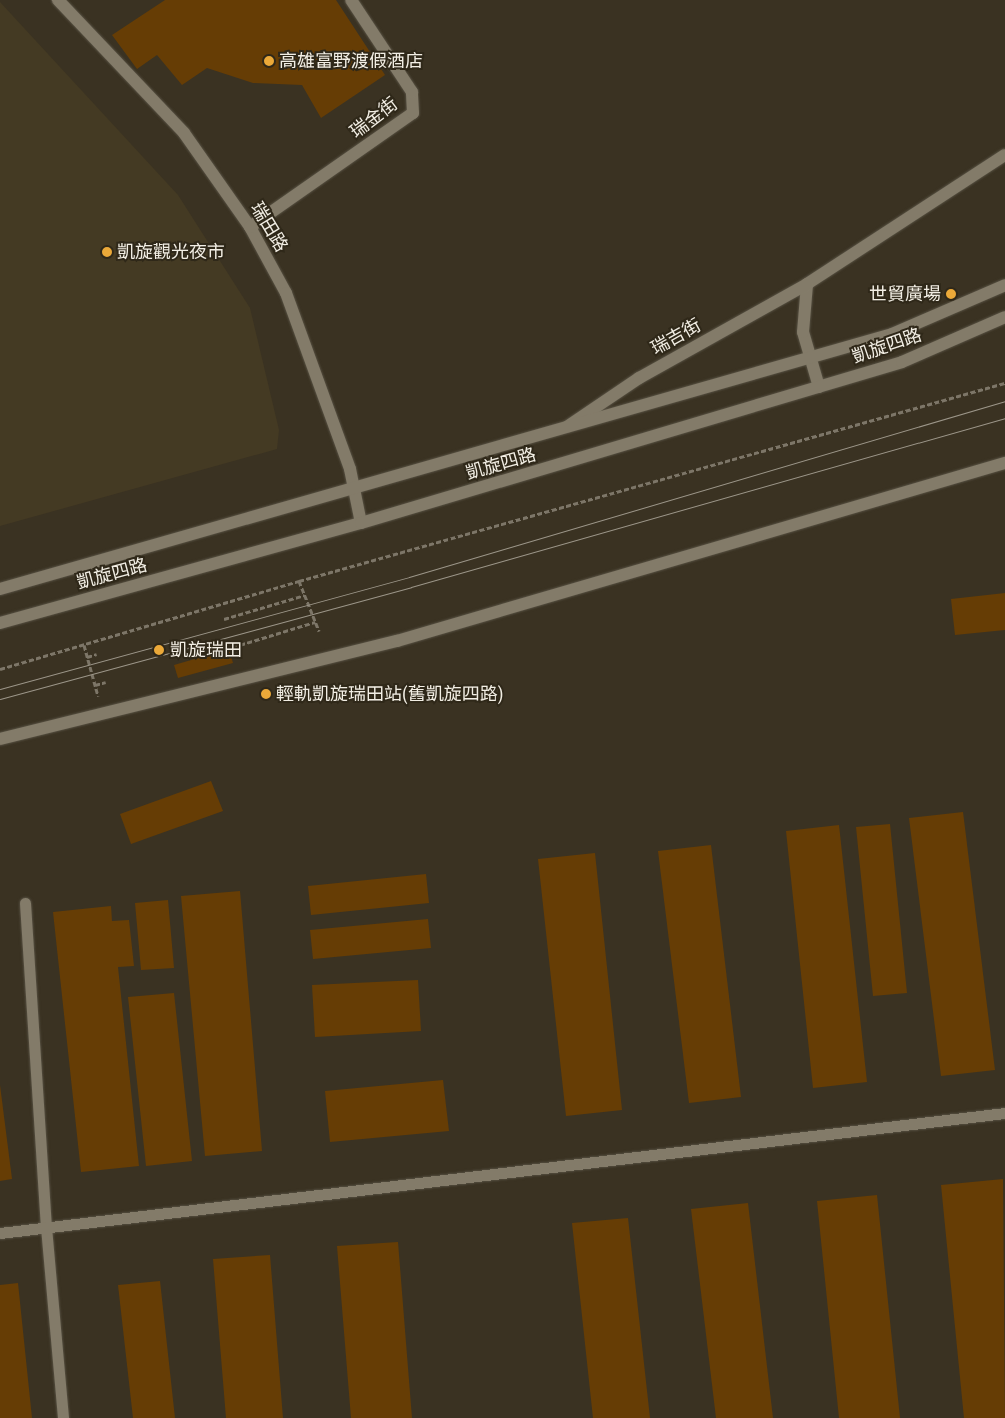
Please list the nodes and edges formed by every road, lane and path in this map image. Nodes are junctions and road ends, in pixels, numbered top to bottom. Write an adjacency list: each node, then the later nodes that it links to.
1 (58, 0): 4 (street, 瑞田路)
2 (351, 0): 4 (street, 瑞金街)
3 (1005, 156): 5 (street, 瑞吉街)
4 (250, 226): 13 (street, 瑞田路)
5 (807, 284): 8 (street); 11 (street, 瑞吉街)
6 (1005, 285): 8 (street, 凱旋四路)
7 (1005, 317): 10 (street, 凱旋四路)
8 (810, 358): 10 (street); 11 (street, 凱旋四路)
9 (1005, 383): 15 (path)
10 (819, 387): 14 (street, 凱旋四路)
11 (566, 427): 13 (street, 凱旋四路)
12 (1005, 463): 29 (street)
13 (355, 488): 14 (street, 瑞田路); 16 (street, 凱旋四路)
14 (361, 523): 20 (street, 凱旋四路)
15 (299, 581): 17 (path); 22 (path)
16 (0, 590)
17 (304, 594): 18 (path); 19 (path)
18 (224, 619)
19 (315, 622): 21 (path); 23 (path)
20 (0, 623)
21 (319, 631)
22 (84, 645): 25 (path); 26 (path)
23 (233, 647)
24 (97, 654): 25 (path)
25 (87, 657): 28 (path)
26 (0, 669)
27 (106, 682): 28 (path)
28 (95, 685): 29 (path)
29 (104, 713): 30 (street)
30 (1, 739)
31 (25, 903): 33 (lane)
32 (1005, 1113): 33 (lane)
33 (46, 1228): 34 (lane); 35 (lane)
34 (0, 1233)
35 (63, 1418)

